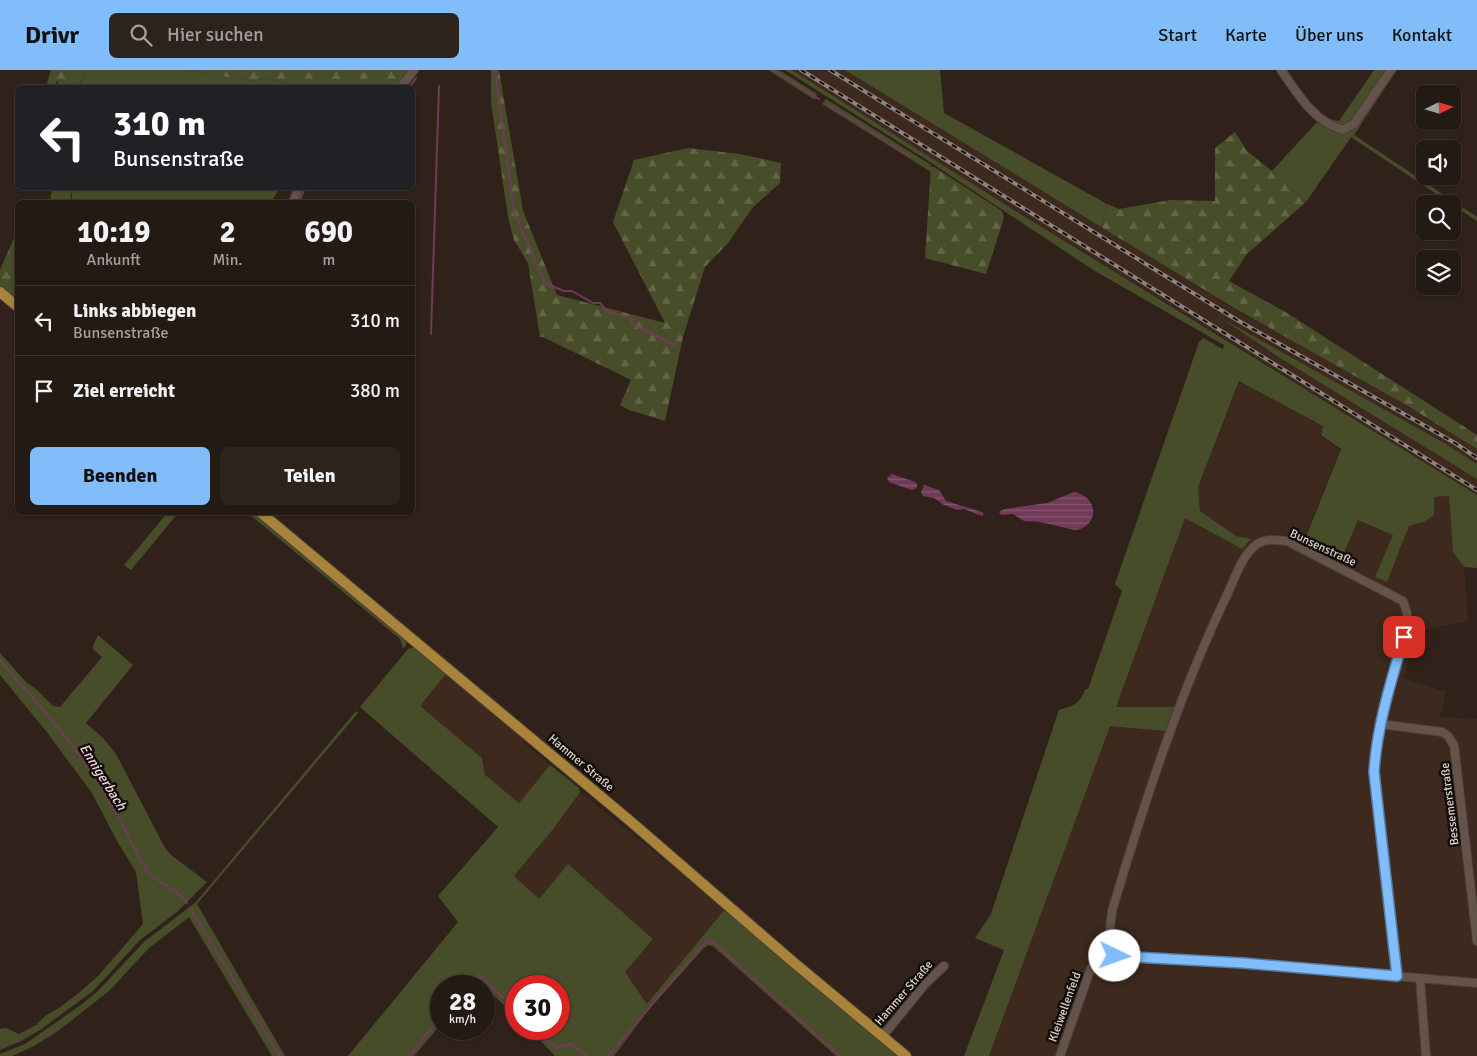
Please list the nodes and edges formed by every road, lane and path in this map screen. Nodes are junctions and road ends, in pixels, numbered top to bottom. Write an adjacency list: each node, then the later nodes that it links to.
1 (414, 70): 4 (street)
2 (1281, 70): 3 (street)
3 (1391, 70)
4 (402, 85)
5 (0, 292): 6 (main road)
6 (15, 304)
7 (264, 515): 15 (main road, Hammer Straße)
8 (1380, 724): 9 (street, Bessemerstraße); 10 (street, Bunsenstraße); 12 (street, Bunsenstraße)
9 (1477, 941)
10 (1115, 956): 12 (street, Kleiwellenfeld); 17 (street, Kleiwellenfeld)
11 (944, 966): 15 (street, Hammer Straße)
12 (1397, 976): 13 (street, Kleiwellenfeld)
13 (1420, 978): 14 (street, Kleiwellenfeld); 18 (street)
14 (1477, 983)
15 (882, 1037): 16 (main road, Hammer Straße)
16 (906, 1056)
17 (1060, 1056)
18 (1426, 1056)

